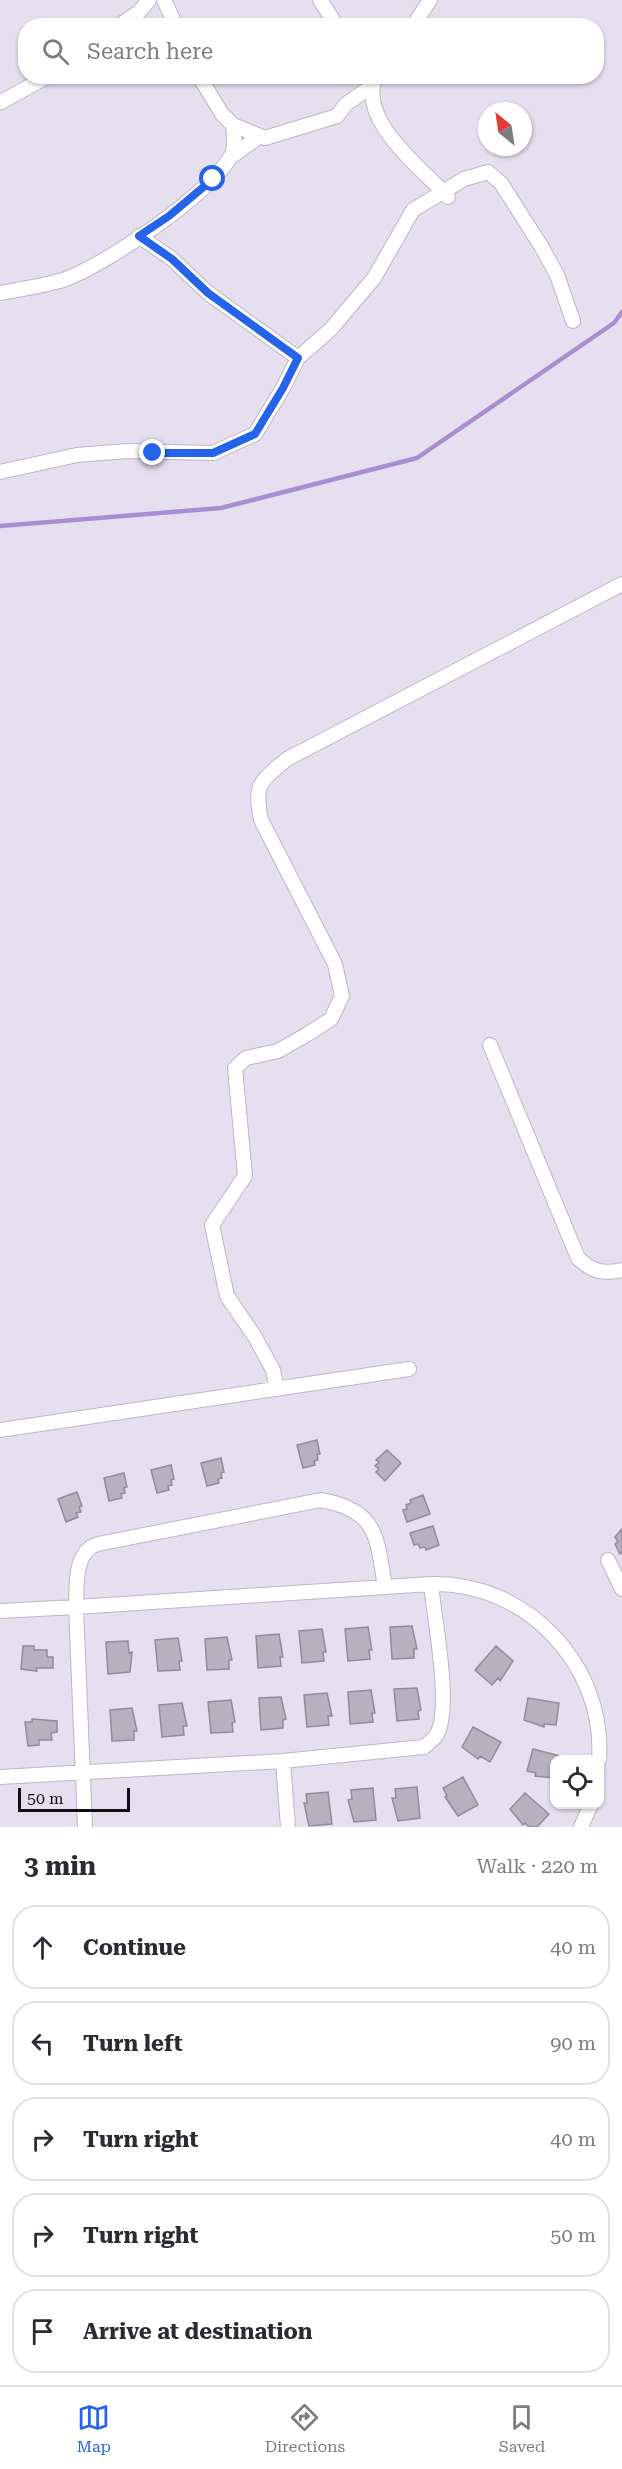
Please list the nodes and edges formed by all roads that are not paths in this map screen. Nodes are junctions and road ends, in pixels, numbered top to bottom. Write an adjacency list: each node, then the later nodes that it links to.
1 (149, 0): 5 (street)
2 (164, 0): 6 (street)
3 (320, 0): 7 (street)
4 (430, 0): 8 (street)
5 (130, 18)
6 (172, 18)
7 (332, 18)
8 (418, 18)
9 (34, 84): 13 (street)
10 (204, 84): 14 (street)
11 (371, 84): 15 (street)
12 (374, 84): 17 (street)
13 (1, 102)
14 (233, 125): 15 (street); 16 (street)
15 (260, 136): 16 (street)
16 (232, 156): 18 (street)
17 (445, 194): 20 (street); 21 (street)
18 (139, 236): 19 (street); 21 (street)
19 (0, 293)
20 (573, 321)
21 (298, 358): 22 (street)
22 (0, 472)
23 (622, 584): 27 (street)
24 (490, 1045): 25 (street)
25 (622, 1270)
26 (410, 1369): 27 (street)
27 (277, 1389): 28 (street)
28 (0, 1430)
29 (608, 1560): 32 (street)
30 (431, 1584): 31 (street); 35 (street); 36 (street)
31 (385, 1587): 33 (street); 33 (street)
32 (622, 1589)
33 (76, 1607): 34 (street); 37 (street)
34 (0, 1611)
35 (599, 1755)
36 (283, 1761): 37 (street); 41 (street)
37 (82, 1774): 38 (street); 40 (street)
38 (0, 1777)
39 (589, 1809): 42 (street)
40 (85, 1827)
41 (288, 1827)
42 (581, 1827)

